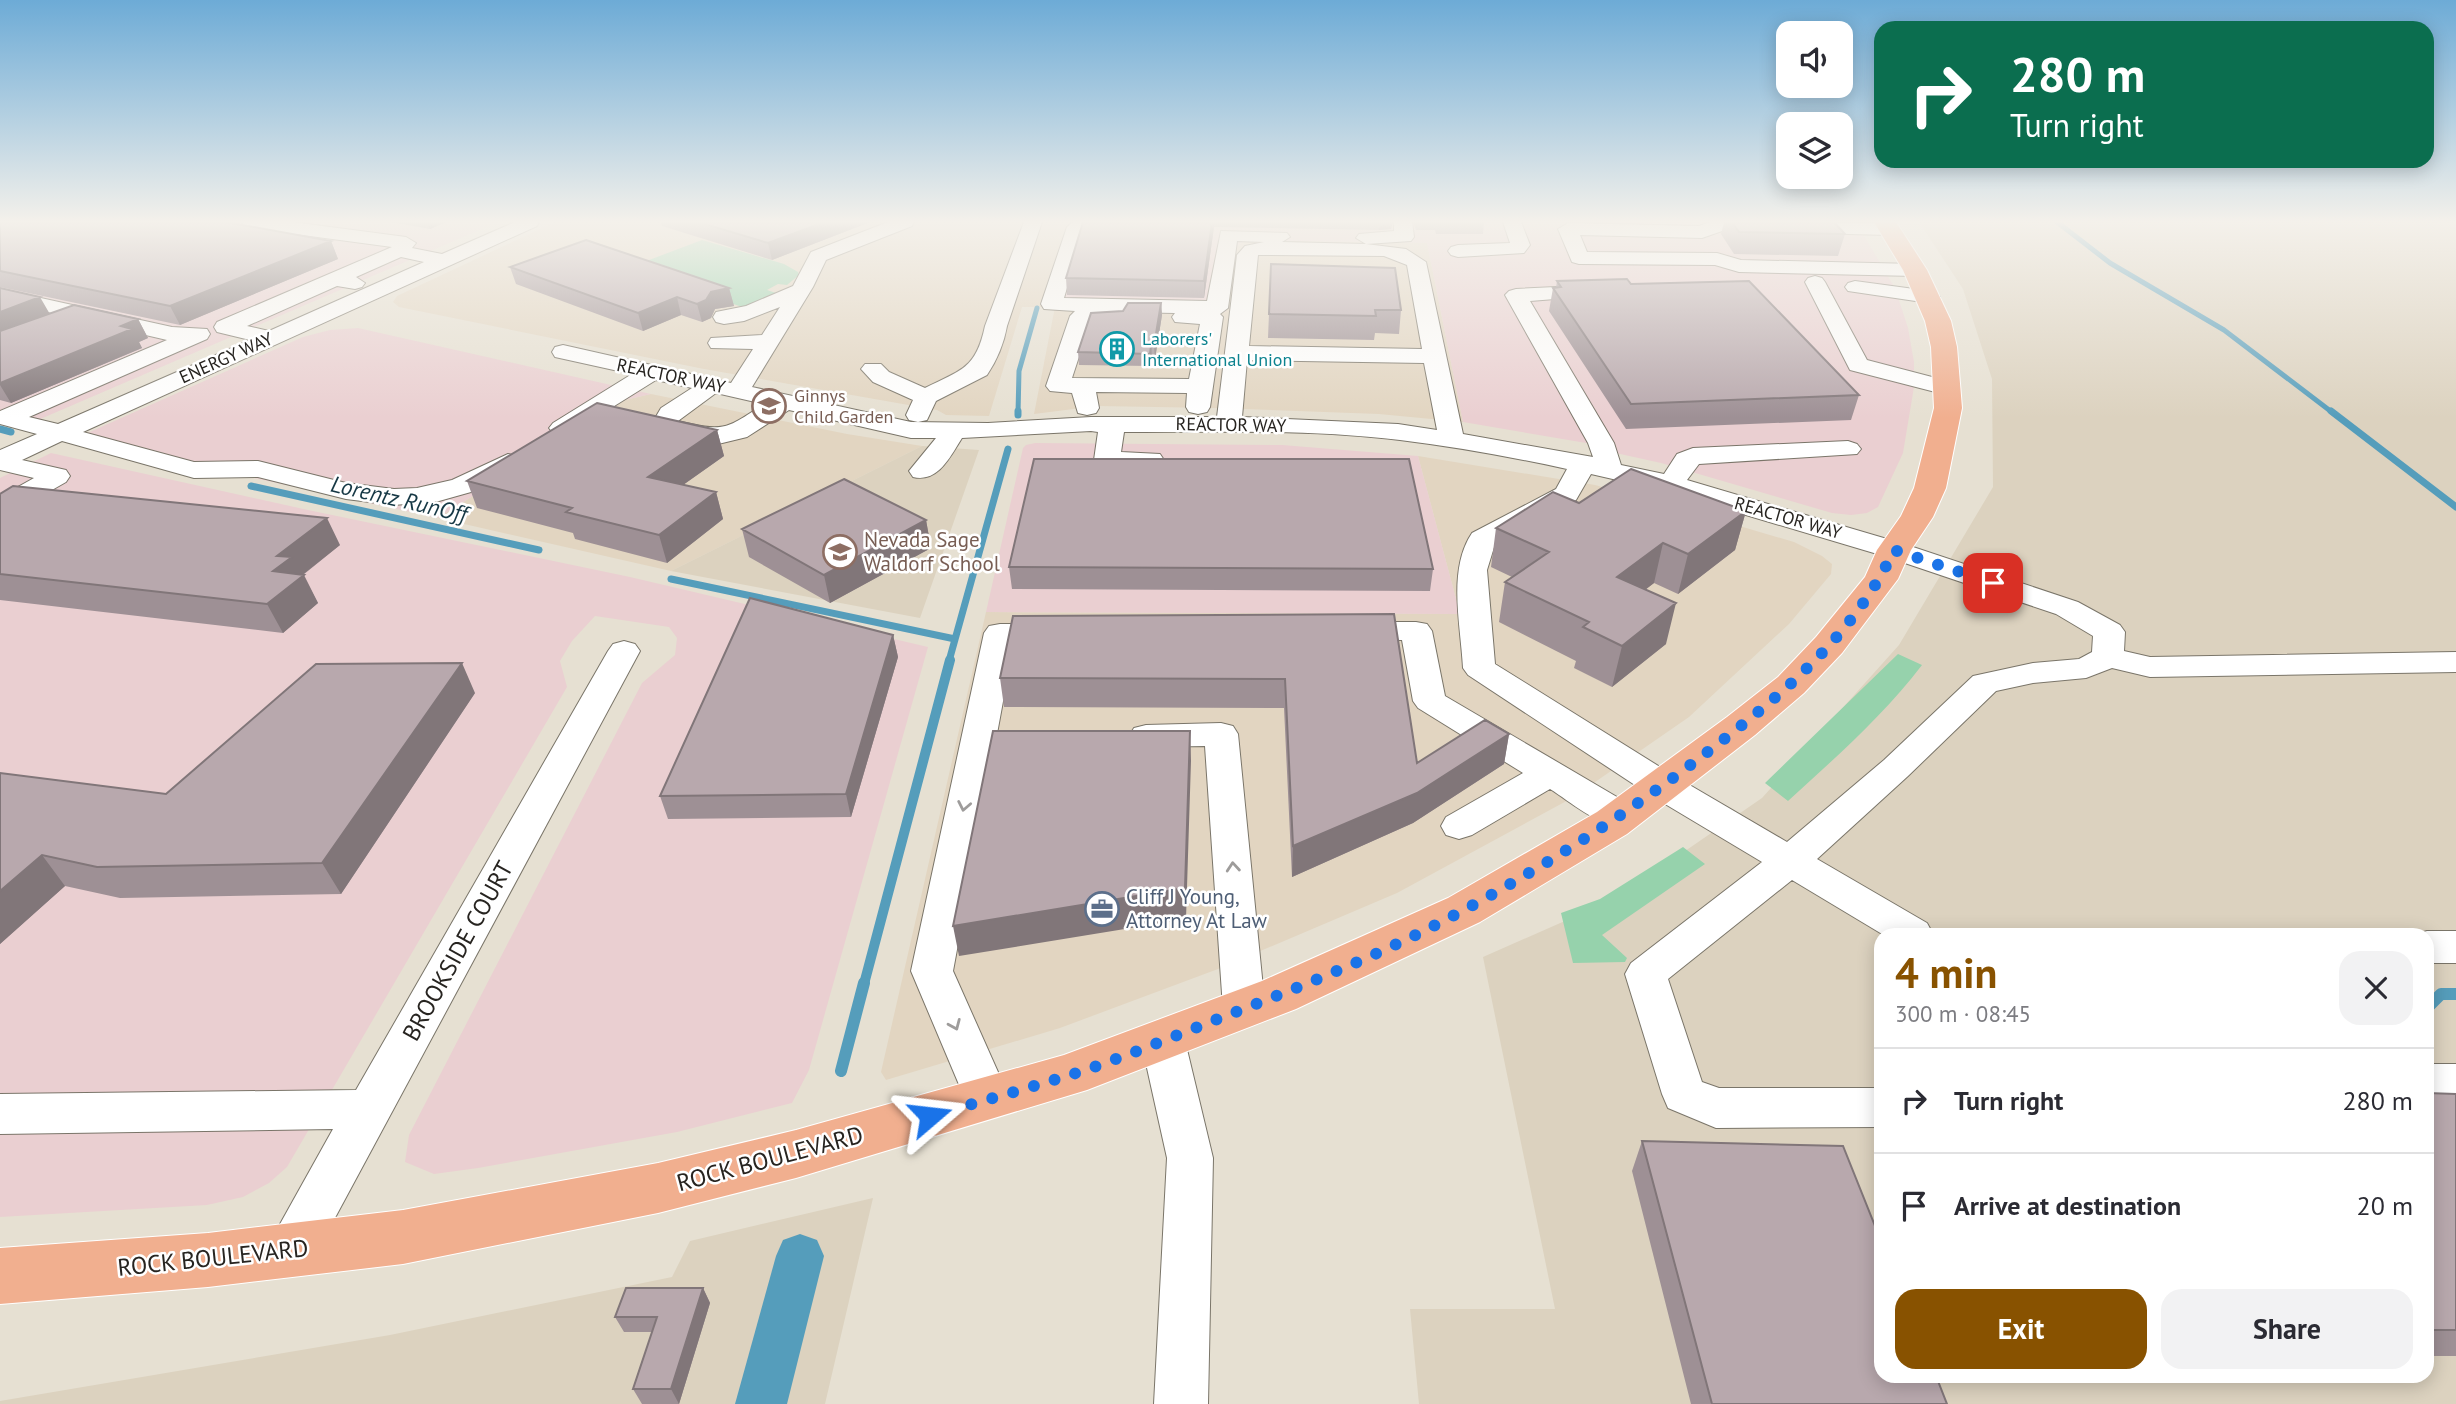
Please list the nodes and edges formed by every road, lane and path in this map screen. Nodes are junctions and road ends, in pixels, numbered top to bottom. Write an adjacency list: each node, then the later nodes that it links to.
1 (315, 288): 18 (street)
2 (381, 288): 18 (street, ENERGY WAY)
3 (802, 288): 12 (street)
4 (1010, 288): 31 (street)
5 (1057, 288): 6 (street)
6 (1220, 288)
7 (1243, 288): 22 (street)
8 (1421, 288): 23 (street)
9 (1818, 288): 29 (street)
10 (1924, 288): 29 (main road, ROCK BOULEVARD)
11 (1625, 290): 44 (street)
12 (800, 291): 15 (street); 19 (street)
13 (0, 295): 14 (street)
14 (82, 313): 16 (street); 17 (street)
15 (724, 317)
16 (47, 328)
17 (199, 334): 18 (street); 33 (street)
18 (262, 342): 39 (street, ENERGY WAY)
19 (769, 342): 20 (street); 30 (street)
20 (719, 343)
21 (563, 352): 25 (street, REACTOR WAY)
22 (1236, 353): 23 (street); 36 (street)
23 (1433, 356): 40 (street)
24 (873, 369): 31 (street)
25 (651, 373): 27 (street, REACTOR WAY); 39 (street)
26 (1082, 385): 28 (street); 28 (street); 34 (street)
27 (711, 386): 30 (street, REACTOR WAY); 32 (street)
28 (1200, 386): 35 (street)
29 (1947, 388): 48 (main road, ROCK BOULEVARD)
30 (738, 391): 32 (street, REACTOR WAY)
31 (926, 397): 37 (street)
32 (783, 402): 37 (street, REACTOR WAY)
33 (3, 418): 39 (street)
34 (1102, 424): 35 (street, REACTOR WAY); 38 (street, REACTOR WAY); 42 (street)
35 (1197, 424): 36 (street, REACTOR WAY)
36 (1229, 425): 40 (street, REACTOR WAY)
37 (911, 430): 38 (street, REACTOR WAY)
38 (954, 430): 45 (street)
39 (64, 432): 43 (street, ENERGY WAY)
40 (1451, 439): 44 (street, REACTOR WAY)
41 (1849, 449): 46 (street)
42 (1174, 460)
43 (0, 461): 47 (street)
44 (1597, 466): 46 (street, REACTOR WAY); 58 (street)
45 (922, 471)
46 (1671, 484): 48 (street, REACTOR WAY)
47 (0, 508)
48 (1894, 550): 52 (street, REACTOR WAY); 58 (main road, ROCK BOULEVARD)
49 (1319, 631): 57 (street)
50 (1083, 632): 56 (street)
51 (624, 651): 71 (street, BROOKSIDE COURT)
52 (2108, 657): 53 (street); 61 (street)
53 (2456, 662)
54 (1113, 736): 65 (street, one-way to 54)
55 (1018, 738): 56 (street)
56 (978, 739): 69 (street, one-way to 69)
57 (1550, 773): 59 (street); 60 (street)
58 (1663, 786): 59 (main road, ROCK BOULEVARD); 61 (street)
59 (1621, 816): 65 (main road, ROCK BOULEVARD)
60 (1459, 826)
61 (1790, 861): 62 (street); 70 (street)
62 (1903, 928)
63 (2434, 947): 64 (street)
64 (2456, 947)
65 (1244, 1008): 66 (main road, ROCK BOULEVARD)
66 (1163, 1041): 69 (main road, ROCK BOULEVARD); 75 (street)
67 (2434, 1083): 68 (street)
68 (2456, 1083)
69 (987, 1099): 73 (main road, ROCK BOULEVARD)
70 (1874, 1108)
71 (370, 1109): 72 (street); 73 (street, BROOKSIDE COURT)
72 (0, 1114)
73 (290, 1251): 74 (main road, ROCK BOULEVARD)
74 (0, 1276)
75 (1181, 1404)

